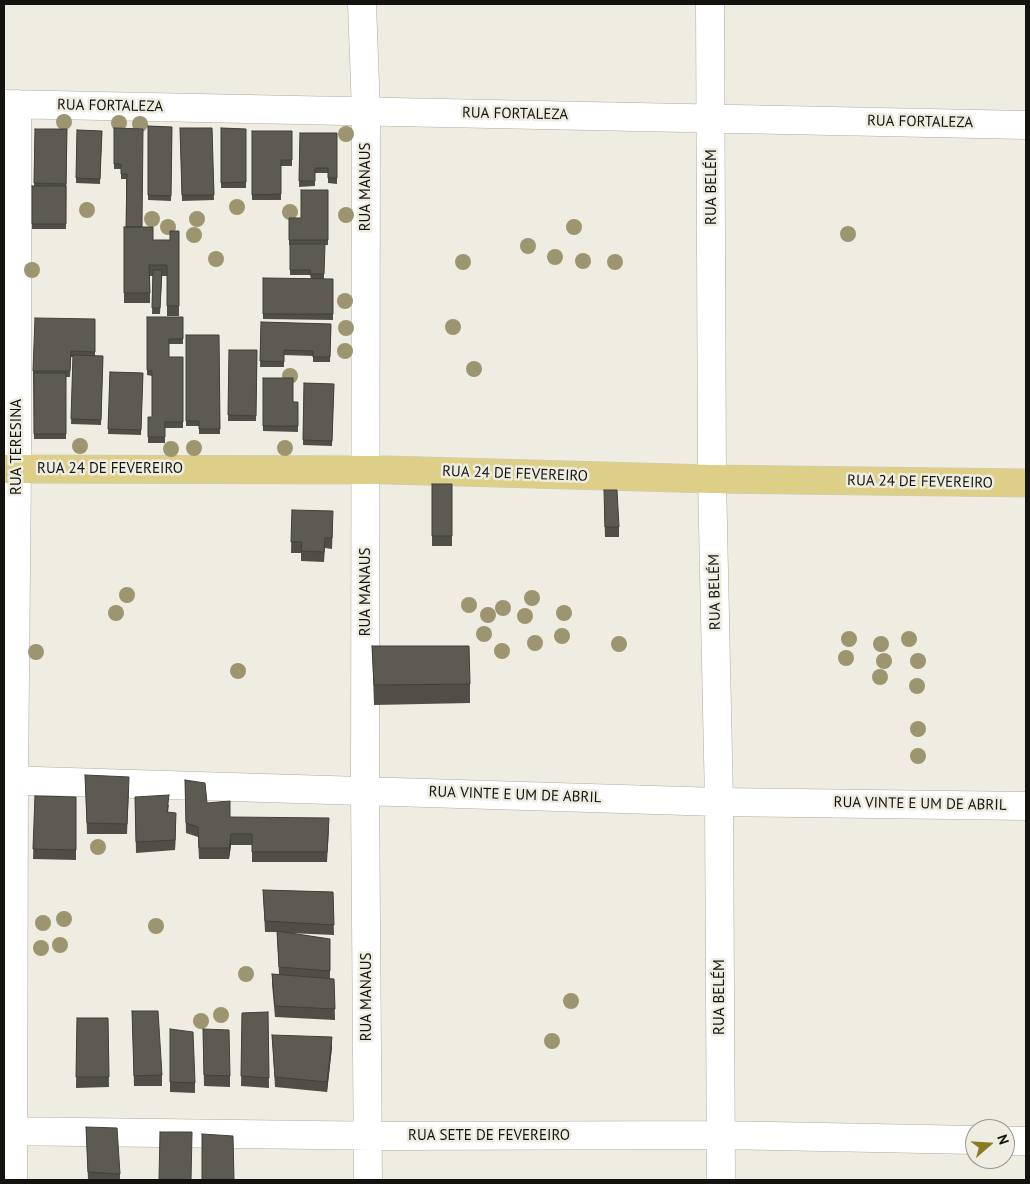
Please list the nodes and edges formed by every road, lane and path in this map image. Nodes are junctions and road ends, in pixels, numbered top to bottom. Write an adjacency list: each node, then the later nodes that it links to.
1 (362, 4): 4 (street, RUA MANAUS)
2 (710, 4): 5 (street, RUA BELÉM)
3 (10, 104): 4 (street, RUA FORTALEZA); 7 (street, RUA TERESINA)
4 (366, 111): 5 (street, RUA FORTALEZA); 8 (street, RUA MANAUS)
5 (712, 118): 6 (street, RUA FORTALEZA); 9 (street, RUA BELÉM)
6 (1026, 125)
7 (10, 469): 8 (main road, RUA 24 DE FEVEREIRO); 11 (street, RUA TERESINA)
8 (366, 470): 9 (main road, RUA 24 DE FEVEREIRO); 12 (street, RUA MANAUS)
9 (712, 479): 10 (main road, RUA 24 DE FEVEREIRO); 13 (street, RUA BELÉM)
10 (1026, 483)
11 (9, 780): 12 (street, RUA VINTE E UM DE ABRIL); 15 (street, RUA TERESINA)
12 (365, 790): 13 (street, RUA VINTE E UM DE ABRIL); 17 (street, RUA MANAUS)
13 (719, 802): 14 (street, RUA VINTE E UM DE ABRIL); 16 (street, RUA BELÉM)
14 (1026, 806)
15 (8, 1131): 17 (street, RUA SETE DE FEVEREIRO); 19 (street, RUA TERESINA)
16 (721, 1135): 17 (street, RUA SETE DE FEVEREIRO); 18 (street, RUA SETE DE FEVEREIRO); 21 (street, RUA BELÉM)
17 (368, 1136): 20 (street, RUA MANAUS)
18 (965, 1140)
19 (13, 1180)
20 (368, 1180)
21 (721, 1180)

